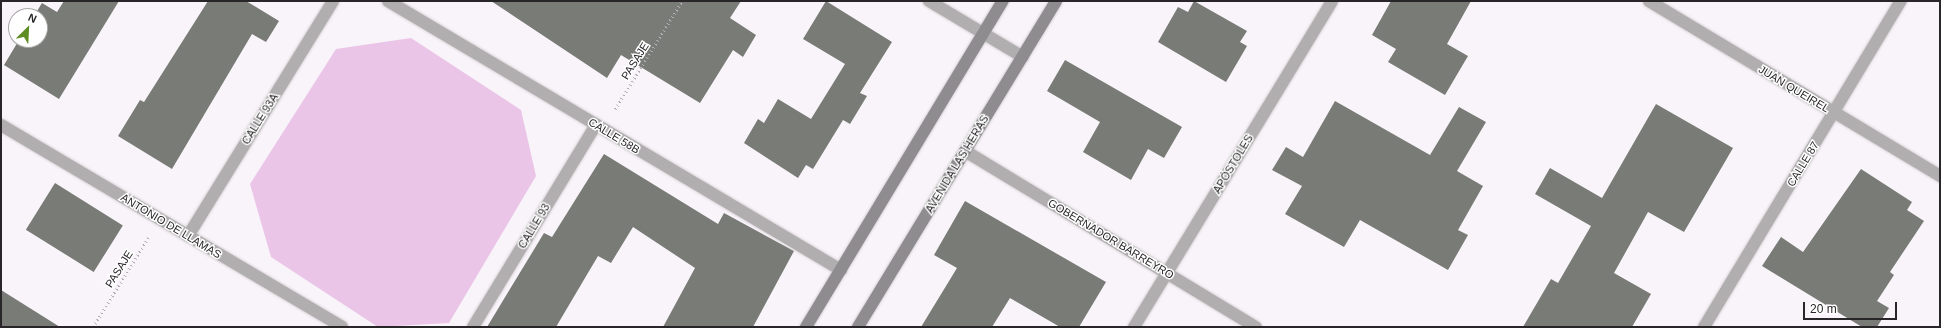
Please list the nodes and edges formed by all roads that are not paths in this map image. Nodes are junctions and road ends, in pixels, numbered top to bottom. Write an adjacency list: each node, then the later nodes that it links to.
1 (332, 1): 16 (street, CALLE 93A)
2 (388, 1): 13 (street, CALLE 58B)
3 (929, 1): 9 (street)
4 (1003, 1): 9 (main road)
5 (1056, 1): 10 (main road, AVENIDA LAS HERAS)
6 (1332, 1): 18 (street, APÓSTOLES)
7 (1649, 1): 11 (street, JUAN QUEIREL)
8 (1901, 1): 11 (street, CALLE 87)
9 (984, 34): 10 (street); 17 (main road)
10 (1022, 57): 14 (main road, AVENIDA LAS HERAS)
11 (1834, 113): 15 (street, JUAN QUEIREL); 25 (street, CALLE 87)
12 (1, 125): 16 (street, ANTONIO DE LLAMAS)
13 (599, 127): 17 (street, CALLE 58B); 20 (street, CALLE 93)
14 (965, 151): 18 (street, GOBERNADOR BARREYRO); 22 (main road, AVENIDA LAS HERAS)
15 (1940, 176)
16 (188, 236): 19 (street, ANTONIO DE LLAMAS)
17 (841, 270): 21 (main road)
18 (1167, 273): 23 (street, APÓSTOLES); 24 (street, GOBERNADOR BARREYRO)
19 (342, 327)
20 (472, 327)
21 (806, 327)
22 (858, 327)
23 (1134, 327)
24 (1256, 327)
25 (1704, 327)

